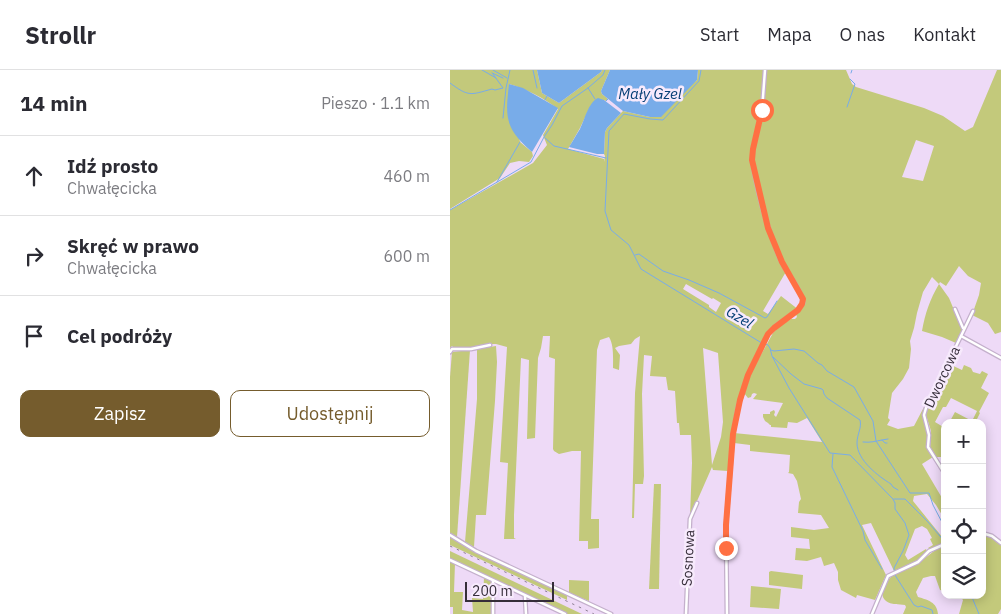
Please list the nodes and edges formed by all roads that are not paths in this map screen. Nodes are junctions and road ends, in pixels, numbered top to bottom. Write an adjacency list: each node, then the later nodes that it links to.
1 (765, 70): 23 (street)
2 (955, 309): 4 (street, Dworcowa)
3 (973, 311): 4 (street, Dworcowa)
4 (964, 329): 5 (street, Dworcowa)
5 (961, 336): 8 (street, Dworcowa); 9 (street, Dworcowa)
6 (490, 345): 7 (street)
7 (450, 352)
8 (1001, 358)
9 (941, 468)
10 (697, 503): 22 (street, Sosnowa)
11 (450, 534): 21 (street)
12 (986, 534): 13 (street)
13 (1001, 543)
14 (941, 546): 24 (street)
15 (450, 560): 16 (street)
16 (493, 581): 17 (street); 18 (street)
17 (525, 595): 19 (street); 20 (street)
18 (493, 614)
19 (526, 614)
20 (564, 614)
21 (611, 614)
22 (686, 614)
23 (727, 614)
24 (872, 614)

